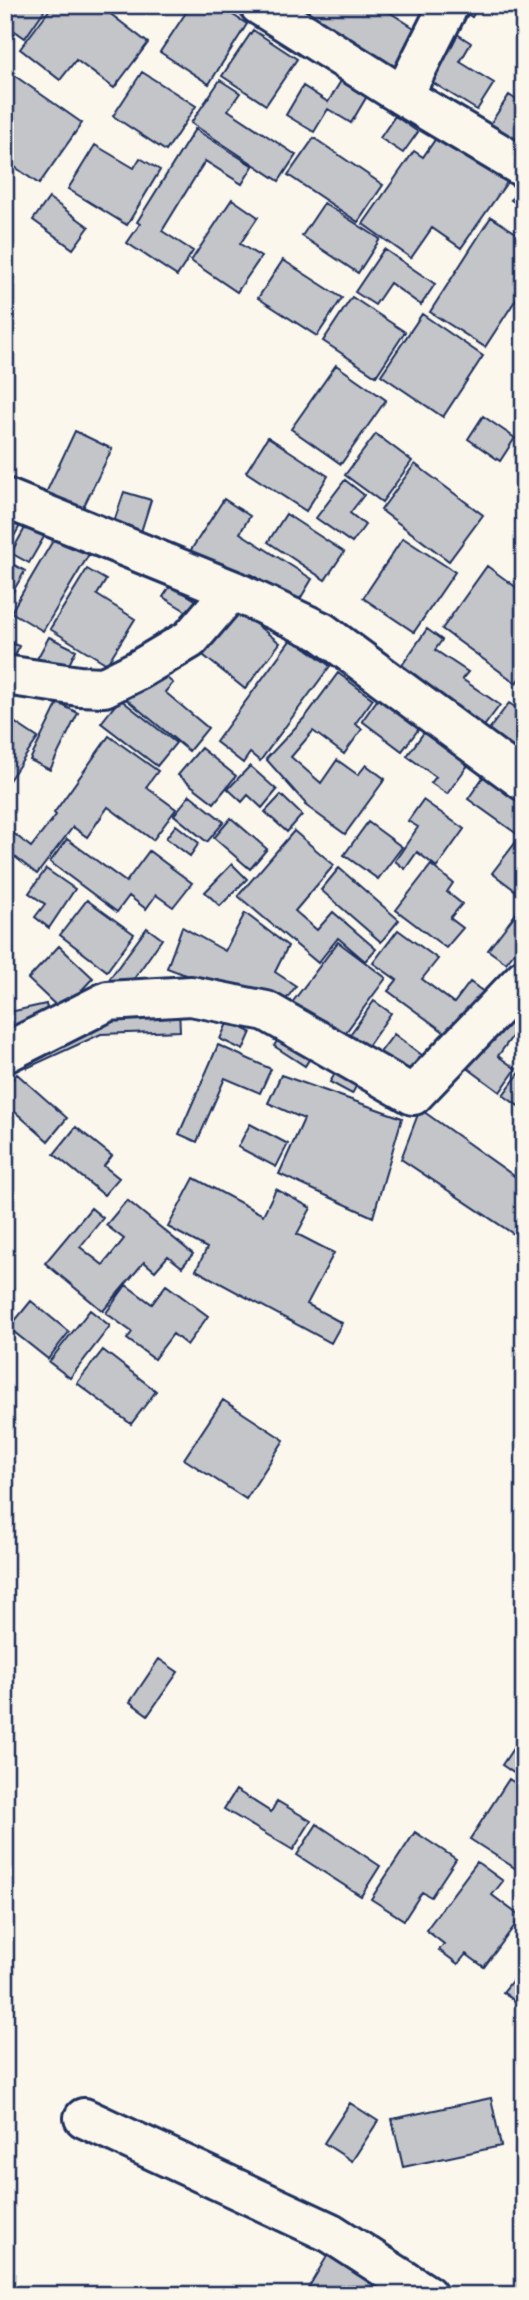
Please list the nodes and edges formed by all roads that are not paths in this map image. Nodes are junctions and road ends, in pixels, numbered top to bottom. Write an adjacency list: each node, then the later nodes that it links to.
1 (259, 5): 3 (street)
2 (449, 5): 3 (street)
3 (403, 96): 4 (street)
4 (524, 167)
5 (5, 498): 6 (street)
6 (232, 590): 7 (street); 8 (street)
7 (5, 674)
8 (524, 781)
9 (524, 979): 10 (street)
10 (5, 1052)
11 (84, 2119): 12 (street)
12 (427, 2295)

